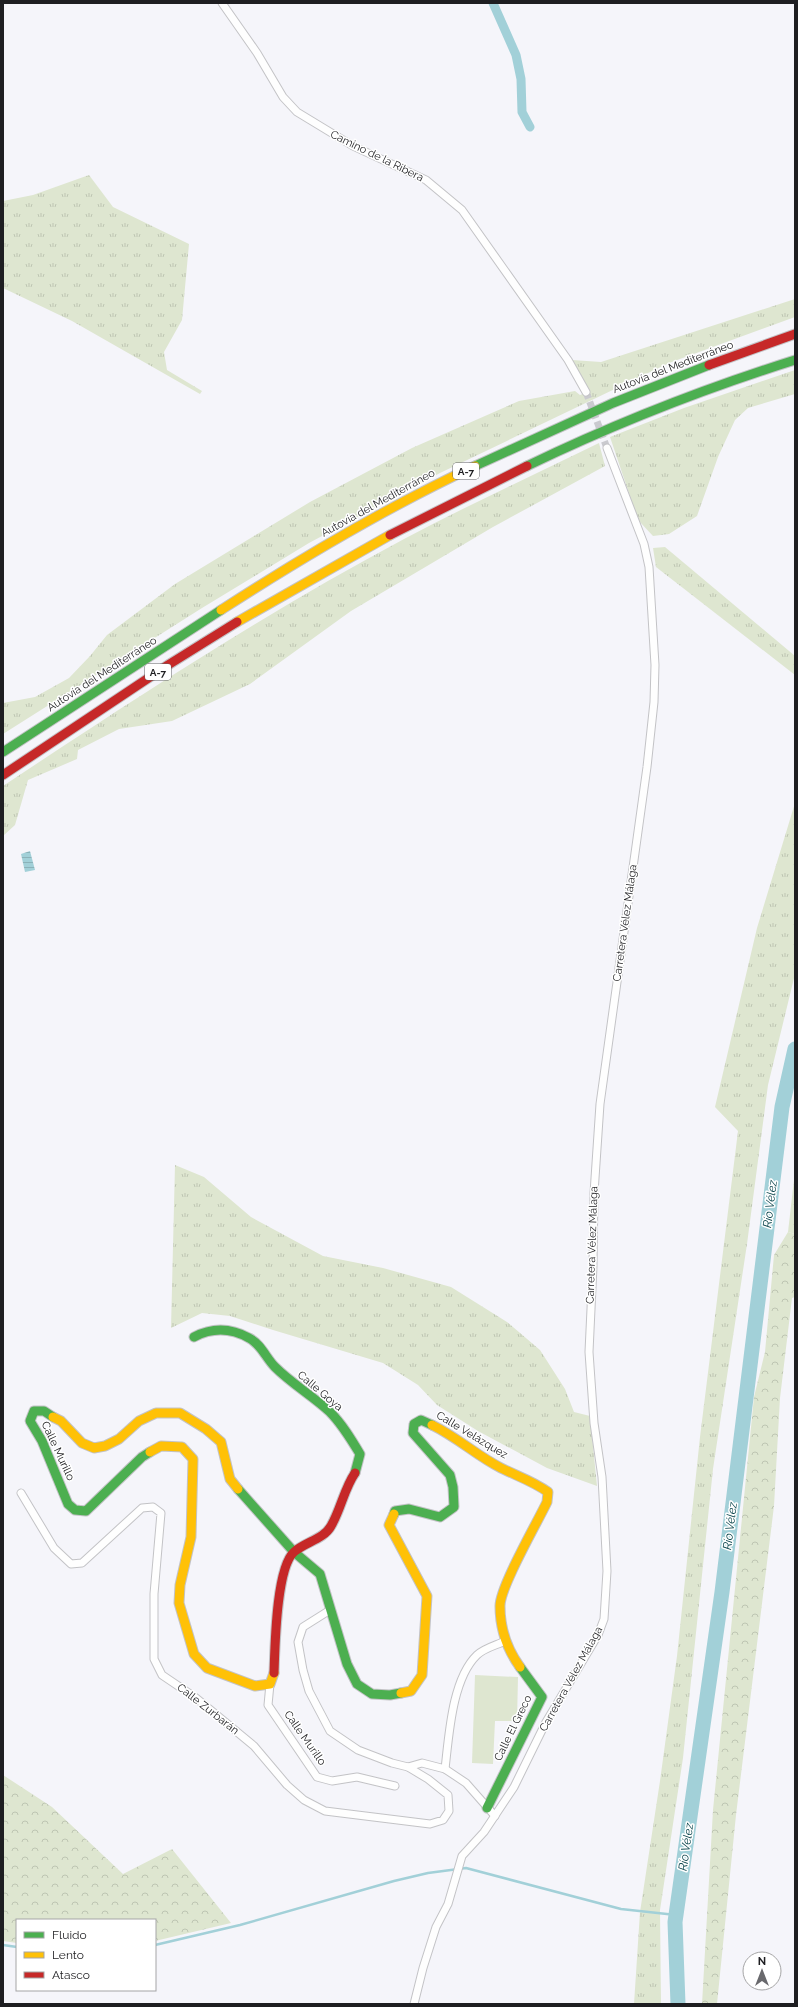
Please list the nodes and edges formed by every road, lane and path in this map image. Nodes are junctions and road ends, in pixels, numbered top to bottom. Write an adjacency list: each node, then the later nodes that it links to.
1 (222, 3): 4 (street, Camino de la Ribera)
2 (795, 334): 6 (main road, Autovía del Mediterráneo / A-7)
3 (795, 360): 7 (main road, A-7)
4 (586, 392)
5 (607, 448): 19 (street, Carretera Vélez Málaga)
6 (3, 752)
7 (3, 775)
8 (194, 1336): 11 (main road, Calle Goya)
9 (548, 1492): 12 (main road, Calle Velázquez); 13 (main road, Calle El Greco)
10 (21, 1493): 15 (street, Calle Zurbarán)
11 (294, 1552): 12 (main road, Calle Velázquez); 14 (main road, Calle Murillo); 14 (main road, Calle Murillo)
12 (330, 1610): 15 (street, Calle Zurbarán)
13 (505, 1641): 16 (street); 18 (main road, Calle El Greco)
14 (270, 1684): 17 (street, Calle Murillo)
15 (408, 1767): 16 (street, Calle Zurbarán)
16 (445, 1769): 18 (street, Calle Zurbarán)
17 (395, 1786)
18 (487, 1808): 19 (street, Calle Zurbarán)
19 (495, 1816): 20 (street, Carretera Vélez Málaga)
20 (414, 2004)

